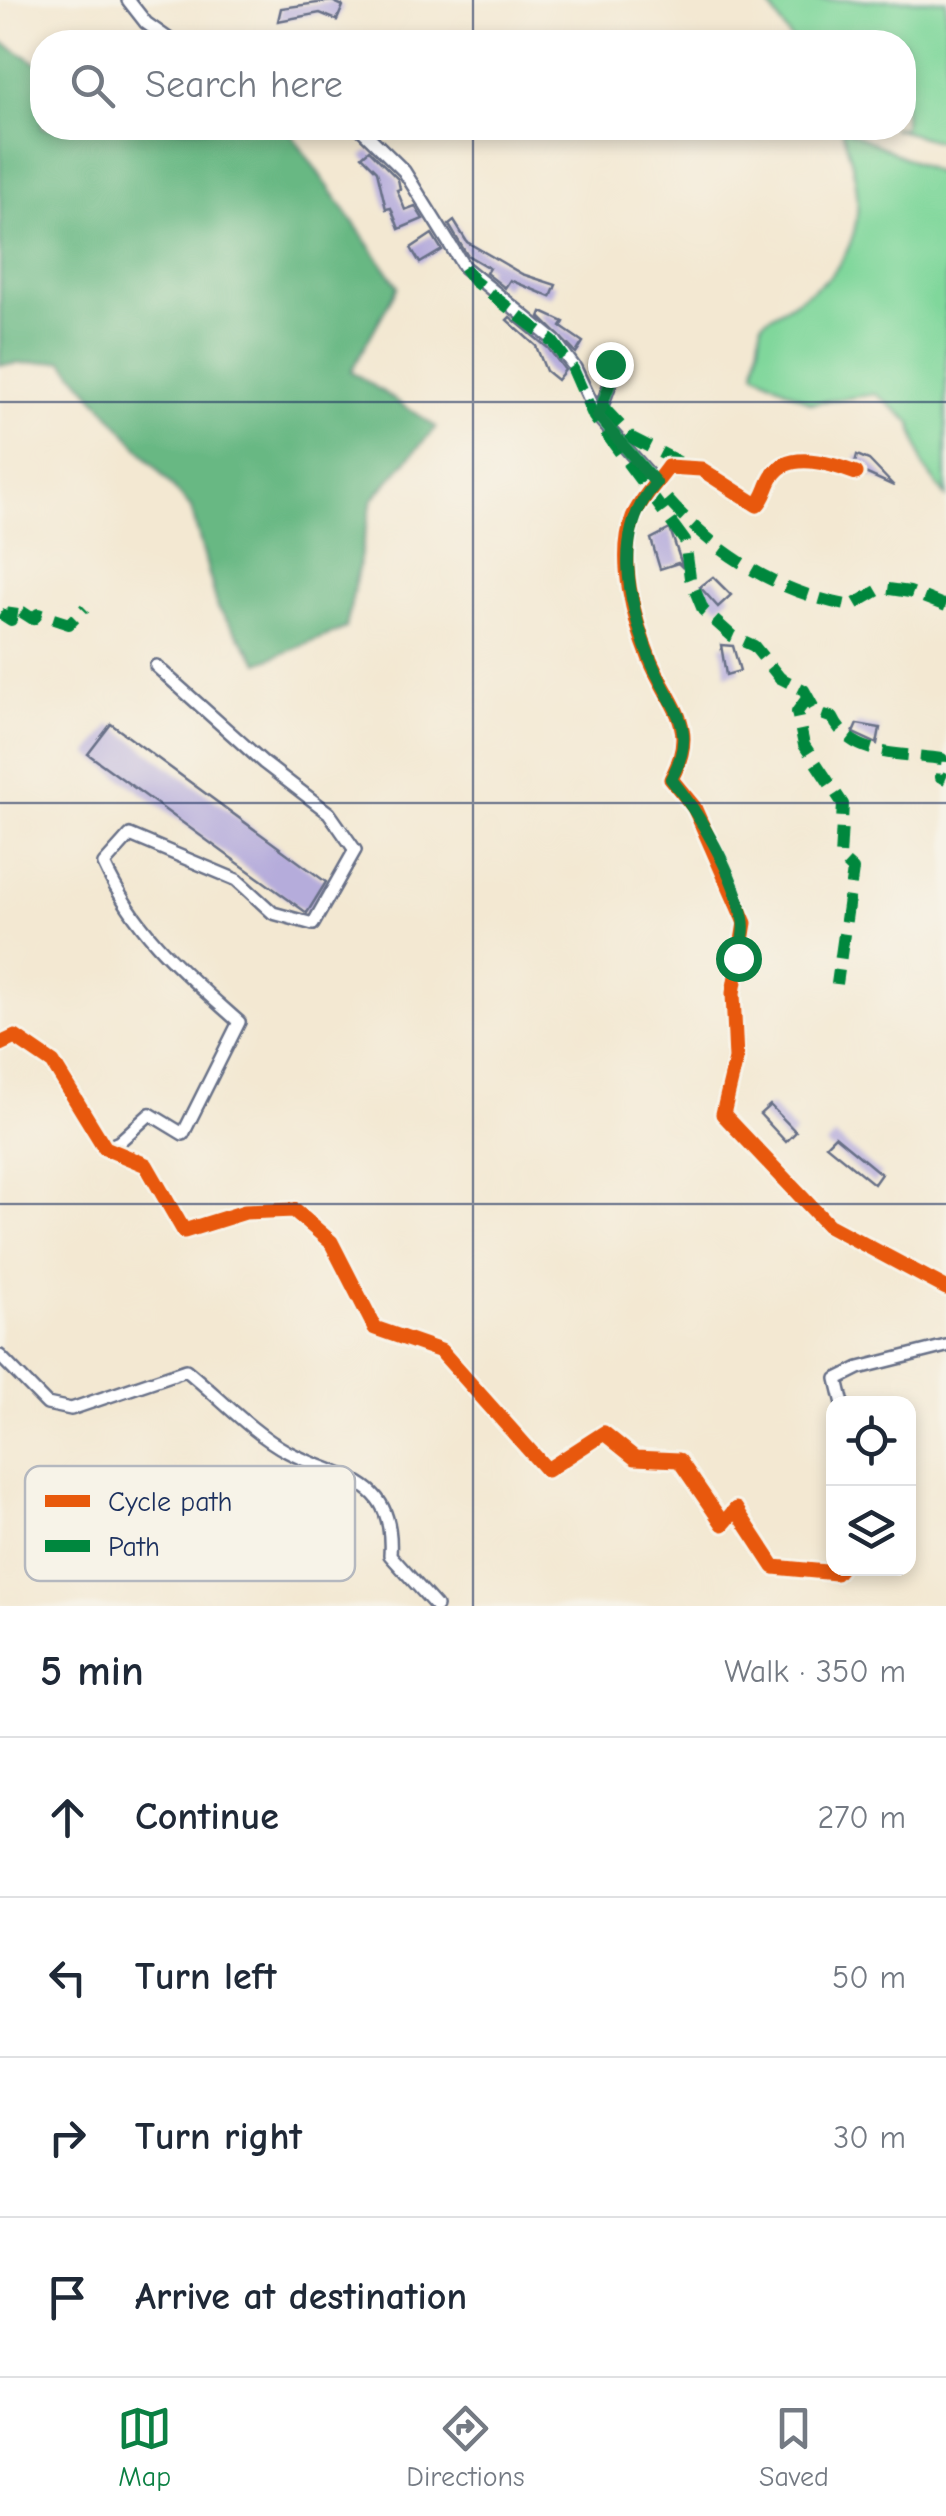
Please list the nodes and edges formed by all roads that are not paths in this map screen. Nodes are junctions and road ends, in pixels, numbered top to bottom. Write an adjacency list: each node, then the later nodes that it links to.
1 (128, 0): 2 (street)
2 (156, 30)
3 (372, 140): 5 (street)
4 (610, 364): 5 (street)
5 (598, 416): 7 (street)
6 (856, 472): 7 (street)
7 (656, 483): 11 (street)
8 (156, 666): 10 (street)
9 (0, 1044): 10 (street)
10 (105, 1148): 17 (street)
11 (946, 1288)
12 (946, 1346): 14 (street)
13 (0, 1356): 15 (street)
14 (841, 1396)
15 (326, 1466)
16 (355, 1481): 18 (street)
17 (826, 1572)
18 (436, 1606)

